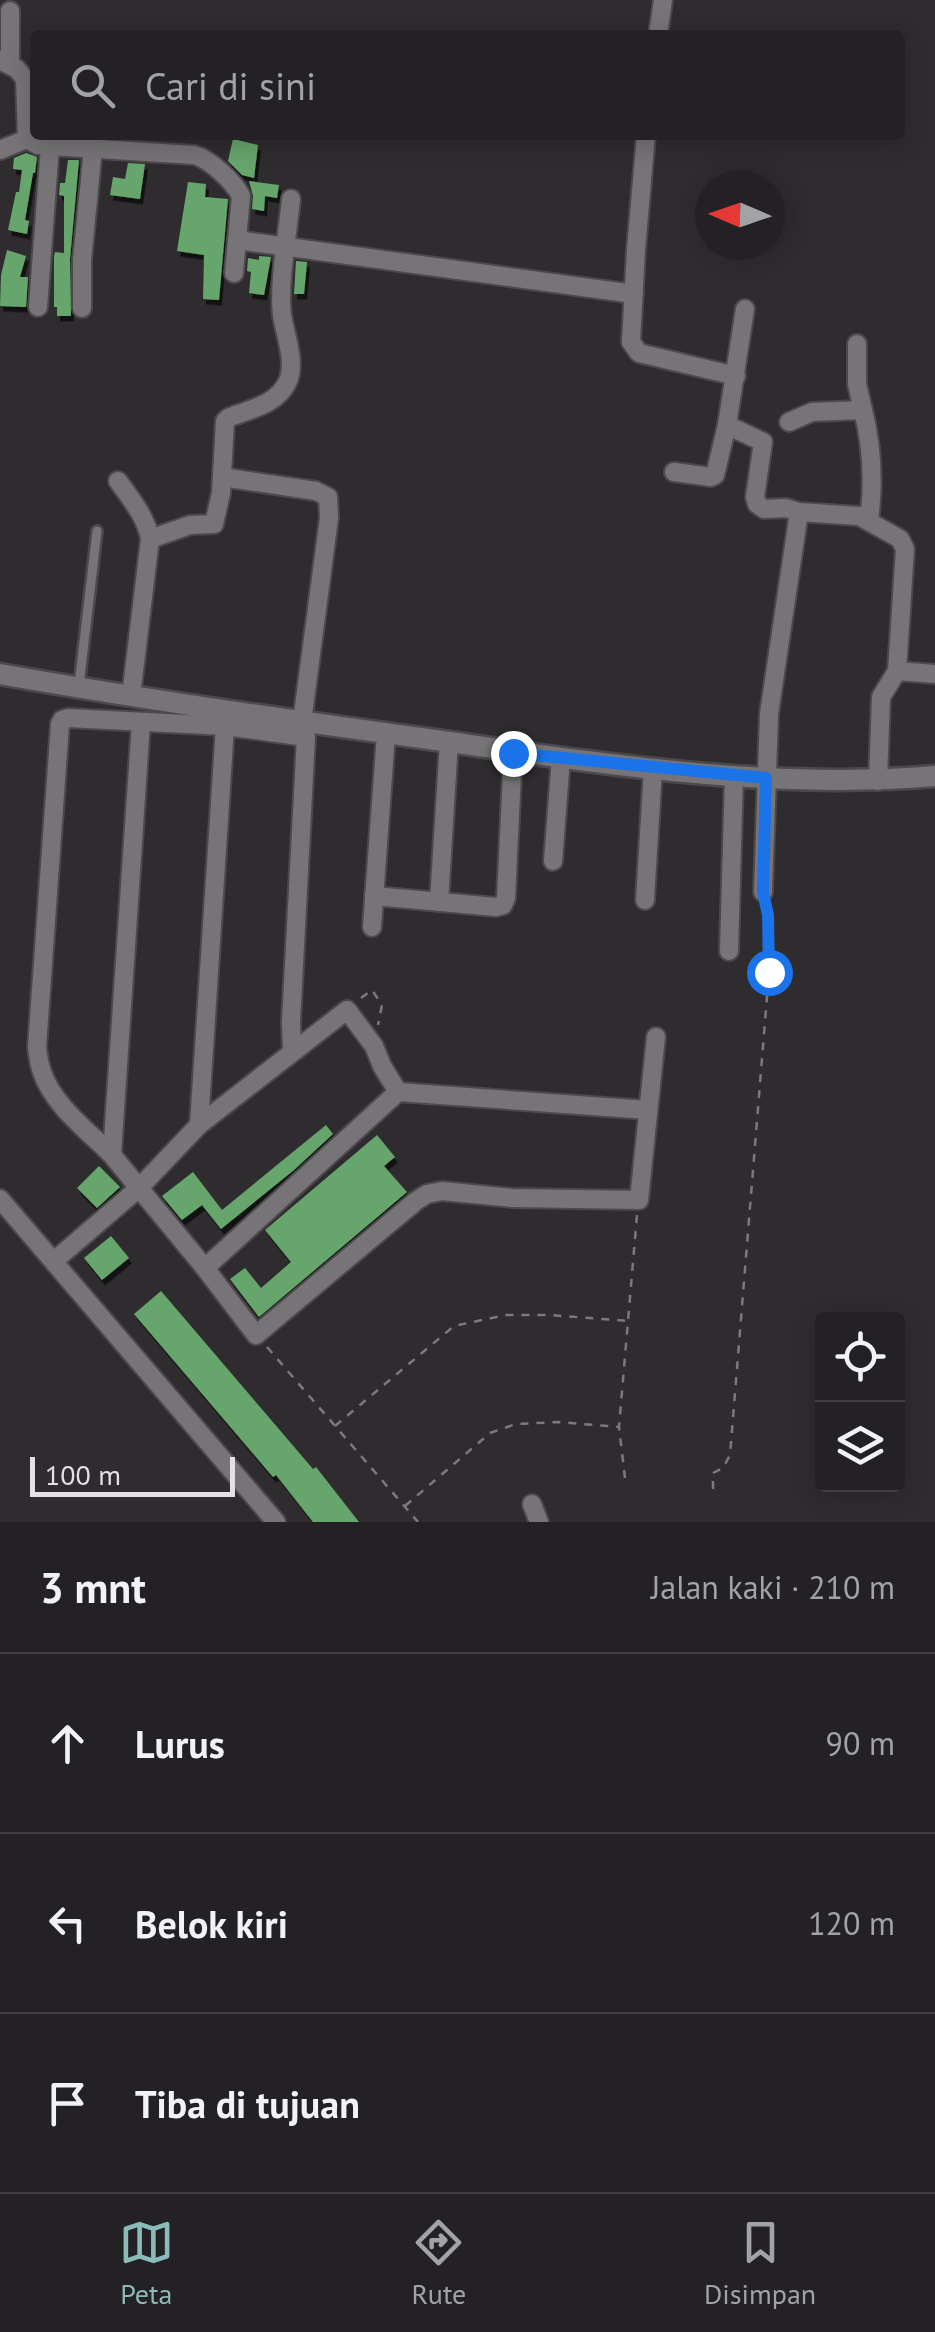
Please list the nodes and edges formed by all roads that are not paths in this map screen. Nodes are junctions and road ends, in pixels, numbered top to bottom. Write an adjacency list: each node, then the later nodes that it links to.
1 (663, 0): 3 (street)
2 (10, 10): 4 (street)
3 (659, 30)
4 (5, 62): 5 (street)
5 (27, 139): 7 (street); 9 (street)
6 (646, 140): 14 (street)
7 (50, 146): 8 (street); 15 (street)
8 (92, 149): 11 (street); 16 (street)
9 (0, 150)
10 (291, 199): 12 (street)
11 (237, 240): 12 (street); 13 (street)
12 (286, 248): 14 (street); 24 (street)
13 (234, 273)
14 (634, 294): 19 (street)
15 (38, 307)
16 (82, 308)
17 (745, 309): 19 (street)
18 (856, 344): 20 (street)
19 (736, 376): 22 (street)
20 (864, 410): 21 (street); 27 (street)
21 (788, 422)
22 (727, 425): 23 (street); 26 (street)
23 (674, 472)
24 (222, 476): 29 (street); 36 (street)
25 (118, 481): 29 (street)
26 (799, 512): 27 (street); 45 (street)
27 (869, 520): 30 (street)
28 (97, 531): 33 (lane)
29 (150, 540): 34 (street)
30 (897, 671): 32 (street); 46 (street)
31 (0, 674): 33 (street)
32 (935, 674)
33 (78, 688): 34 (street)
34 (131, 696): 36 (street)
35 (141, 722): 37 (street); 59 (street); 59 (street)
36 (302, 722): 38 (street)
37 (224, 726): 55 (street); 58 (street)
38 (386, 734): 39 (street); 49 (street)
39 (450, 742): 40 (street); 51 (street)
40 (513, 753): 41 (street); 51 (street)
41 (561, 758): 42 (street); 47 (street)
42 (653, 768): 43 (street); 50 (street)
43 (734, 774): 45 (street); 53 (street)
44 (935, 776): 46 (street)
45 (766, 778): 46 (street); 48 (street)
46 (878, 781)
47 (553, 861)
48 (763, 892)
49 (374, 896): 51 (street); 52 (street)
50 (645, 900)
51 (439, 902)
52 (372, 927)
53 (729, 951)
54 (656, 1037): 57 (street)
55 (292, 1052): 56 (street); 58 (street)
56 (398, 1092): 57 (street); 63 (street)
57 (648, 1110): 63 (street)
58 (198, 1125): 60 (street)
59 (112, 1155): 60 (street)
60 (138, 1188): 62 (street); 63 (street)
61 (0, 1199): 62 (street)
62 (54, 1261): 64 (street)
63 (204, 1268)
64 (276, 1522)

